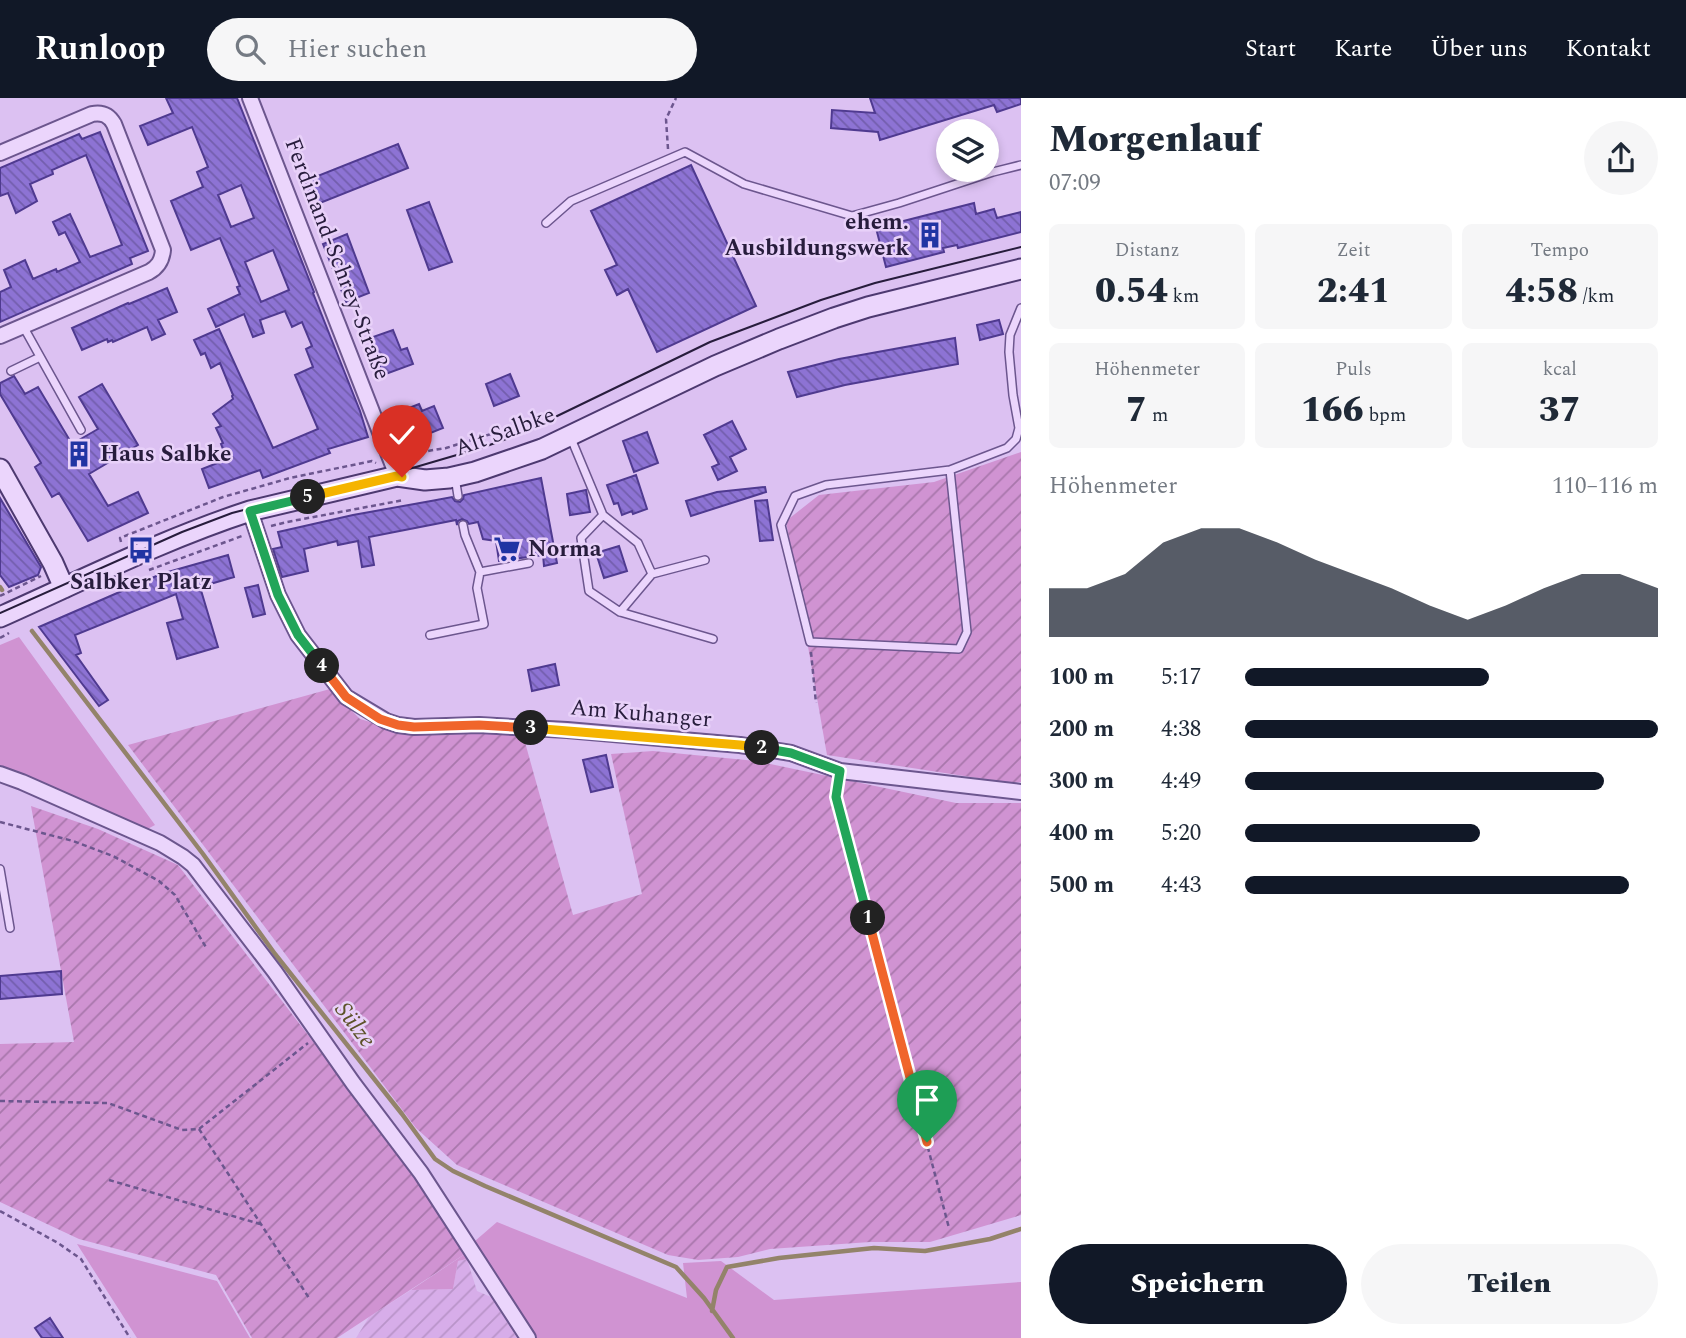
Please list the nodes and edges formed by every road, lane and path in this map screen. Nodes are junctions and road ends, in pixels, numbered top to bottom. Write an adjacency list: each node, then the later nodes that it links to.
1 (250, 98): 16 (street, Ferdinand-Schrey-Straße)
2 (676, 98): 4 (path)
3 (0, 153): 9 (street)
4 (669, 159): 5 (lane); 6 (lane)
5 (1021, 165)
6 (546, 223)
7 (1021, 269): 15 (main road, Alt Salbke)
8 (1021, 309): 19 (lane)
9 (23, 326): 10 (street); 11 (lane)
10 (0, 336)
11 (40, 357): 12 (lane); 14 (lane)
12 (12, 371)
13 (508, 429): 16 (path, Alt Salbke)
14 (81, 430)
15 (570, 435): 20 (main road, Alt Salbke); 22 (lane)
16 (389, 456): 17 (path, Alt Salbke); 20 (street, Ferdinand-Schrey-Straße)
17 (372, 461)
18 (0, 469): 29 (main road)
19 (950, 470): 35 (lane); 35 (lane)
20 (397, 476): 21 (main road, Alt Salbke)
21 (250, 511): 29 (main road, Alt Salbke); 37 (street, Am Kuhanger)
22 (603, 515): 28 (lane); 31 (lane)
23 (463, 525): 26 (lane)
24 (705, 559): 28 (lane)
25 (529, 563): 26 (lane)
26 (480, 572): 33 (lane)
27 (45, 574): 30 (path)
28 (652, 574): 31 (lane)
29 (64, 588): 32 (main road, Alt Salbke)
30 (0, 596)
31 (620, 612): 34 (lane)
32 (0, 617)
33 (430, 635)
34 (713, 639)
35 (810, 642): 36 (path)
36 (816, 703)
37 (840, 771): 39 (street, Am Kuhanger); 50 (path)
38 (0, 774): 44 (street)
39 (1021, 792)
40 (0, 822): 43 (path)
41 (0, 869): 42 (lane)
42 (10, 928)
43 (206, 949)
44 (319, 1034): 46 (path); 53 (street)
45 (0, 1101): 46 (path)
46 (199, 1129): 49 (path)
47 (109, 1180): 49 (path)
48 (0, 1211): 52 (path)
49 (260, 1224): 51 (path)
50 (949, 1228)
51 (309, 1298)
52 (130, 1338)
53 (528, 1338)

